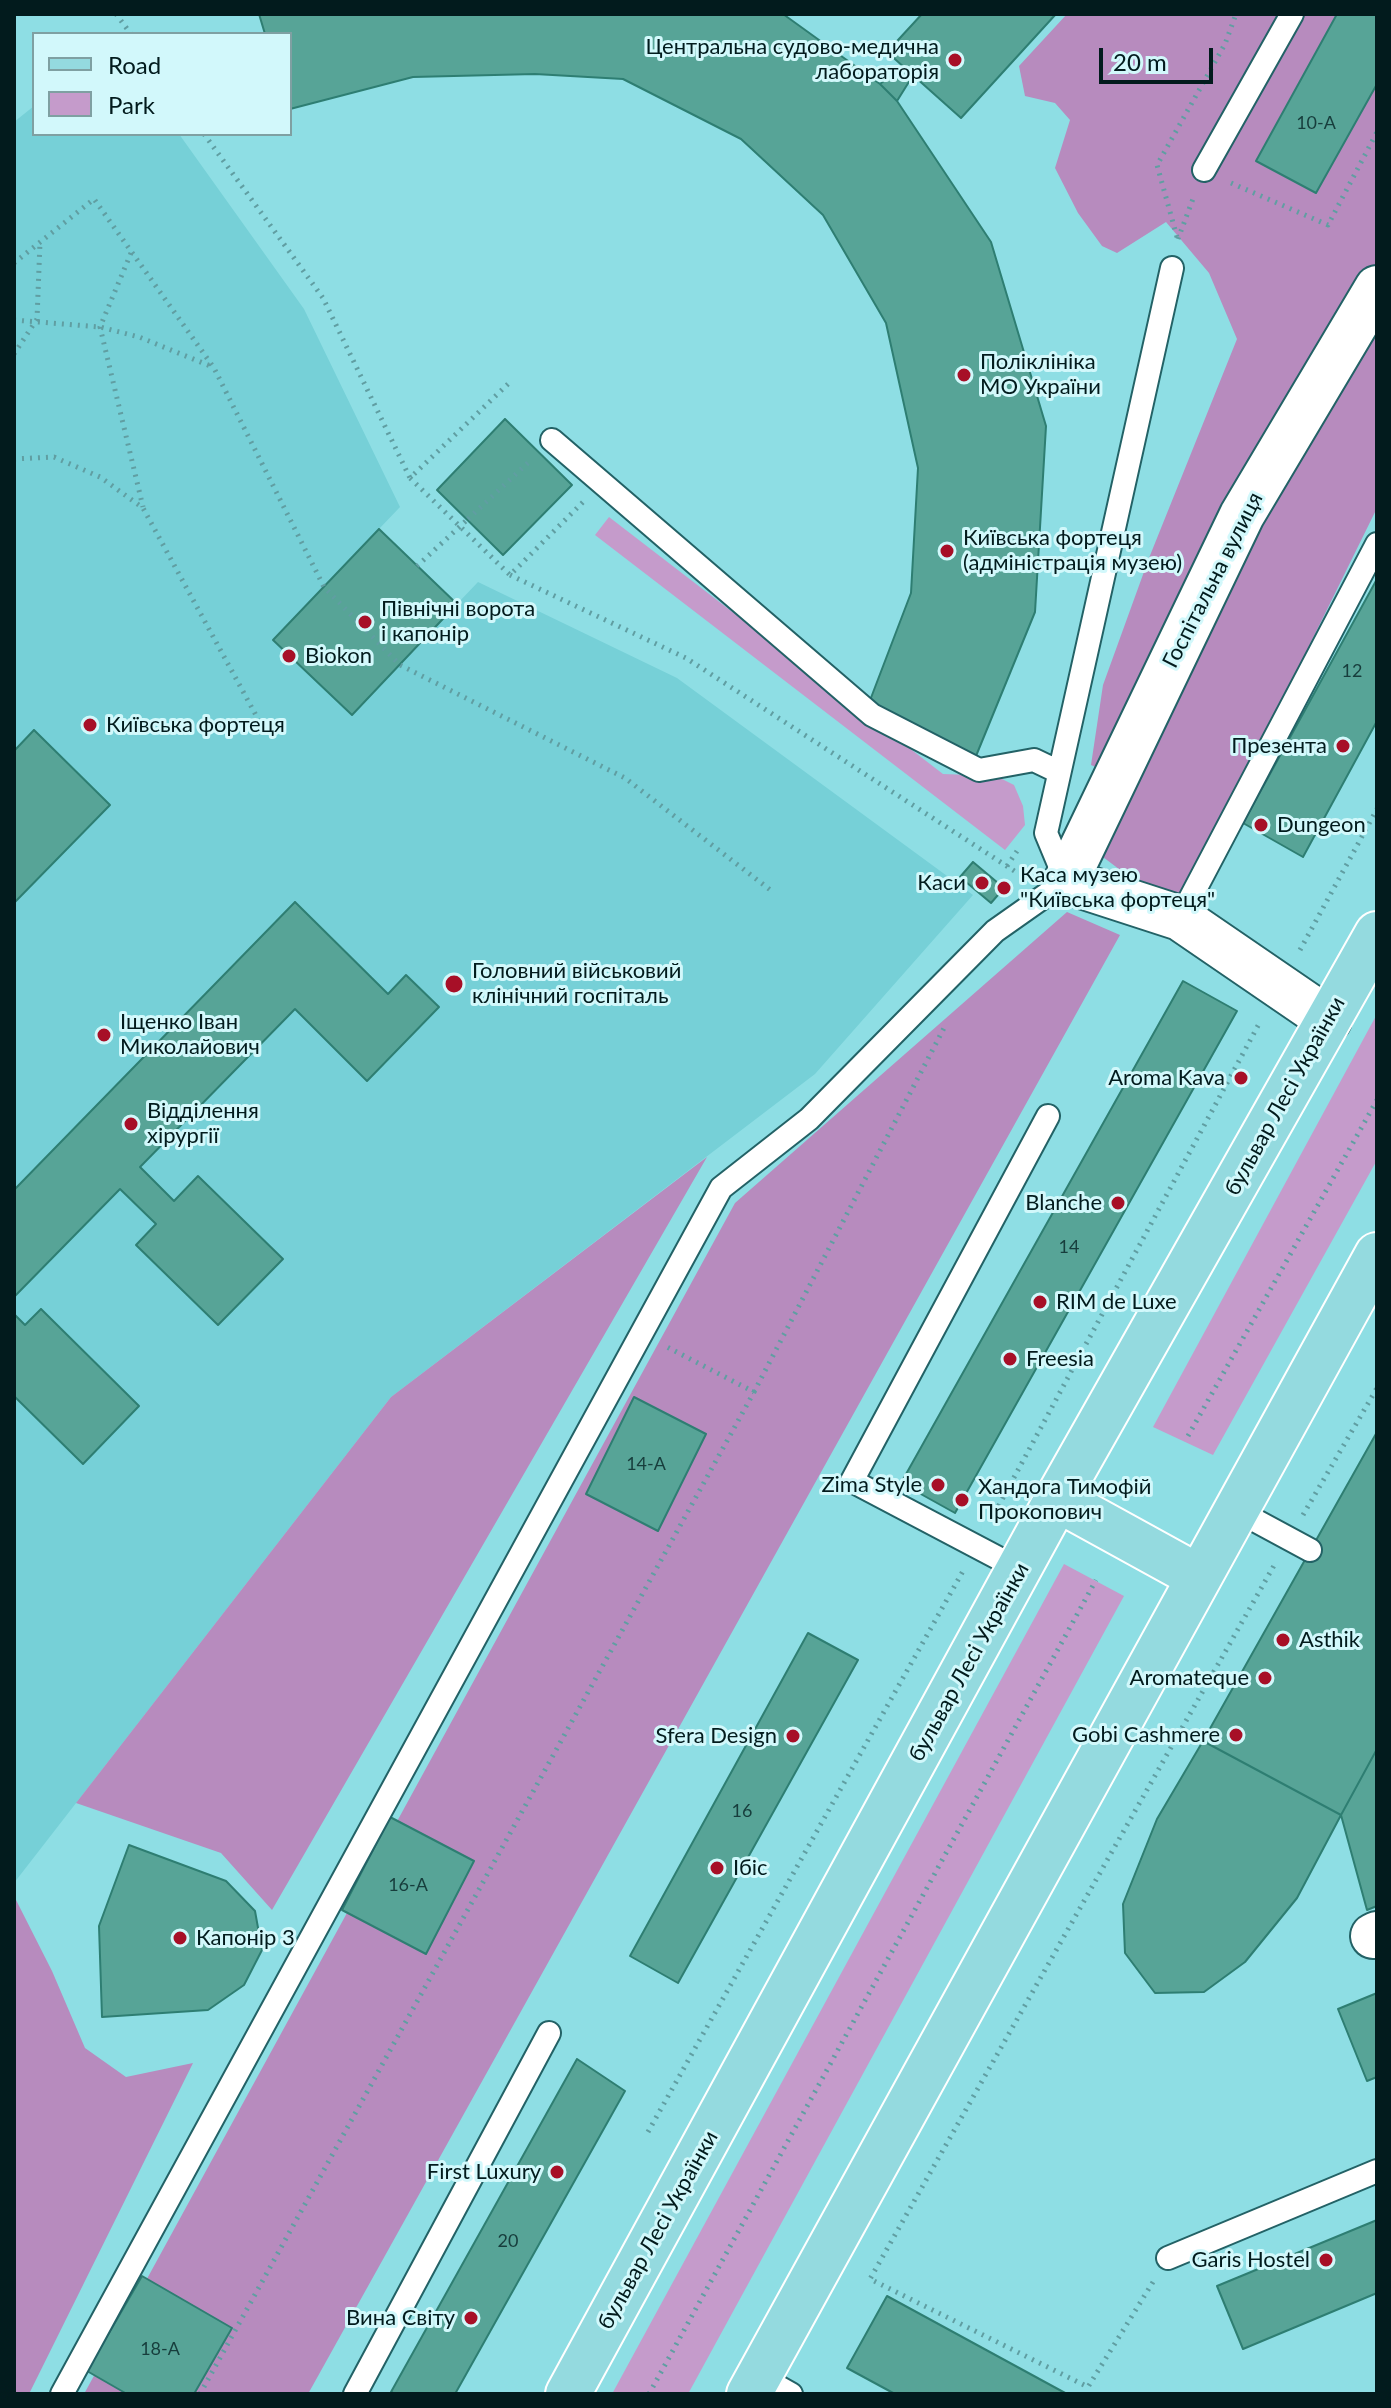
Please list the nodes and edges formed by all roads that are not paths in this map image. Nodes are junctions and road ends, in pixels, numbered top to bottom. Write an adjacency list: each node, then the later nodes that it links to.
1 (1292, 14): 2 (lane)
2 (1204, 170)
3 (1172, 268): 7 (lane)
4 (1377, 288): 8 (street, Госпітальна вулиця)
5 (552, 440): 7 (lane)
6 (1377, 544): 9 (lane)
7 (1059, 772): 8 (lane)
8 (1066, 881): 9 (street); 23 (lane)
9 (1180, 918): 11 (street)
10 (1377, 934): 11 (main road, бульвар Лесі Українки)
11 (1329, 1020): 14 (main road, бульвар Лесі Українки)
12 (1048, 1116): 17 (lane)
13 (1377, 1255): 15 (main road)
14 (1057, 1499): 17 (main road, бульвар Лесі Українки); 18 (main road)
15 (1234, 1509): 16 (lane); 18 (main road)
16 (1310, 1550)
17 (1019, 1569): 25 (main road, бульвар Лесі Українки)
18 (1197, 1576): 22 (main road)
19 (549, 2033): 24 (lane)
20 (1377, 2171): 21 (lane)
21 (1168, 2258)
22 (766, 2388)
23 (62, 2394)
24 (355, 2394)
25 (568, 2394)

